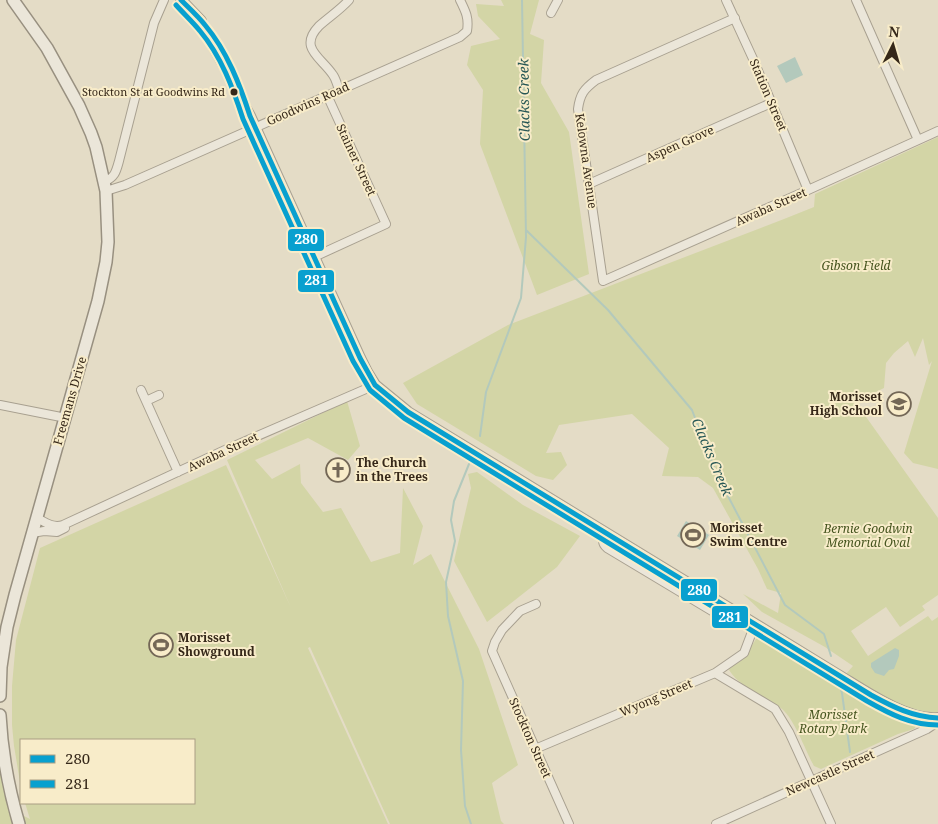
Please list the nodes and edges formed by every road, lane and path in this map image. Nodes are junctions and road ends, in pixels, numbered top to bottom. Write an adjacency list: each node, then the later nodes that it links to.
1 (8, 0): 15 (main road, Freemans Drive)
2 (13, 0): 15 (main road, Freemans Drive)
3 (164, 0): 20 (street)
4 (181, 0): 16 (street)
5 (460, 0): 12 (street, Goodwins Road)
6 (558, 0): 10 (street)
7 (726, 0): 11 (street, Station Street)
8 (856, 0): 18 (street)
9 (350, 1): 12 (street)
10 (551, 13)
11 (735, 18): 14 (street, Station Street); 19 (street, Kelowna Avenue)
12 (339, 89): 13 (street, Goodwins Road)
13 (327, 95): 16 (street, Goodwins Road); 22 (street, Stainer Street)
14 (771, 103): 19 (street, Aspen Grove); 21 (street, Station Street)
15 (79, 106): 20 (main road, Freemans Drive)
16 (256, 128): 20 (street, Goodwins Road); 22 (street)
17 (938, 131): 18 (street, Awaba Street)
18 (918, 140): 21 (street, Awaba Street)
19 (589, 184): 23 (street, Kelowna Avenue)
20 (105, 187): 29 (main road, Freemans Drive)
21 (808, 190): 23 (street, Awaba Street)
22 (314, 257): 24 (street)
23 (603, 281)
24 (375, 384): 30 (street, Awaba Street); 35 (street)
25 (141, 390): 27 (street)
26 (159, 395): 27 (street)
27 (146, 401): 30 (street)
28 (0, 405): 29 (street)
29 (66, 418): 31 (main road, Freemans Drive)
30 (178, 472): 32 (street, Awaba Street)
31 (37, 518): 32 (street, Awaba Street); 33 (main road, Freemans Drive)
32 (72, 522): 33 (street, Awaba Street)
33 (32, 533): 37 (main road, Freemans Drive)
34 (536, 604): 40 (street, Stockton Street)
35 (755, 624): 36 (street, Wyong Street); 39 (street)
36 (715, 673): 40 (street, Wyong Street); 41 (street)
37 (0, 696)
38 (0, 715): 42 (main road)
39 (936, 718): 41 (street, Newcastle Street)
40 (535, 749): 43 (street, Stockton Street)
41 (812, 781): 44 (street, Newcastle Street); 45 (street)
42 (19, 824)
43 (569, 824)
44 (716, 824)
45 (831, 824)

